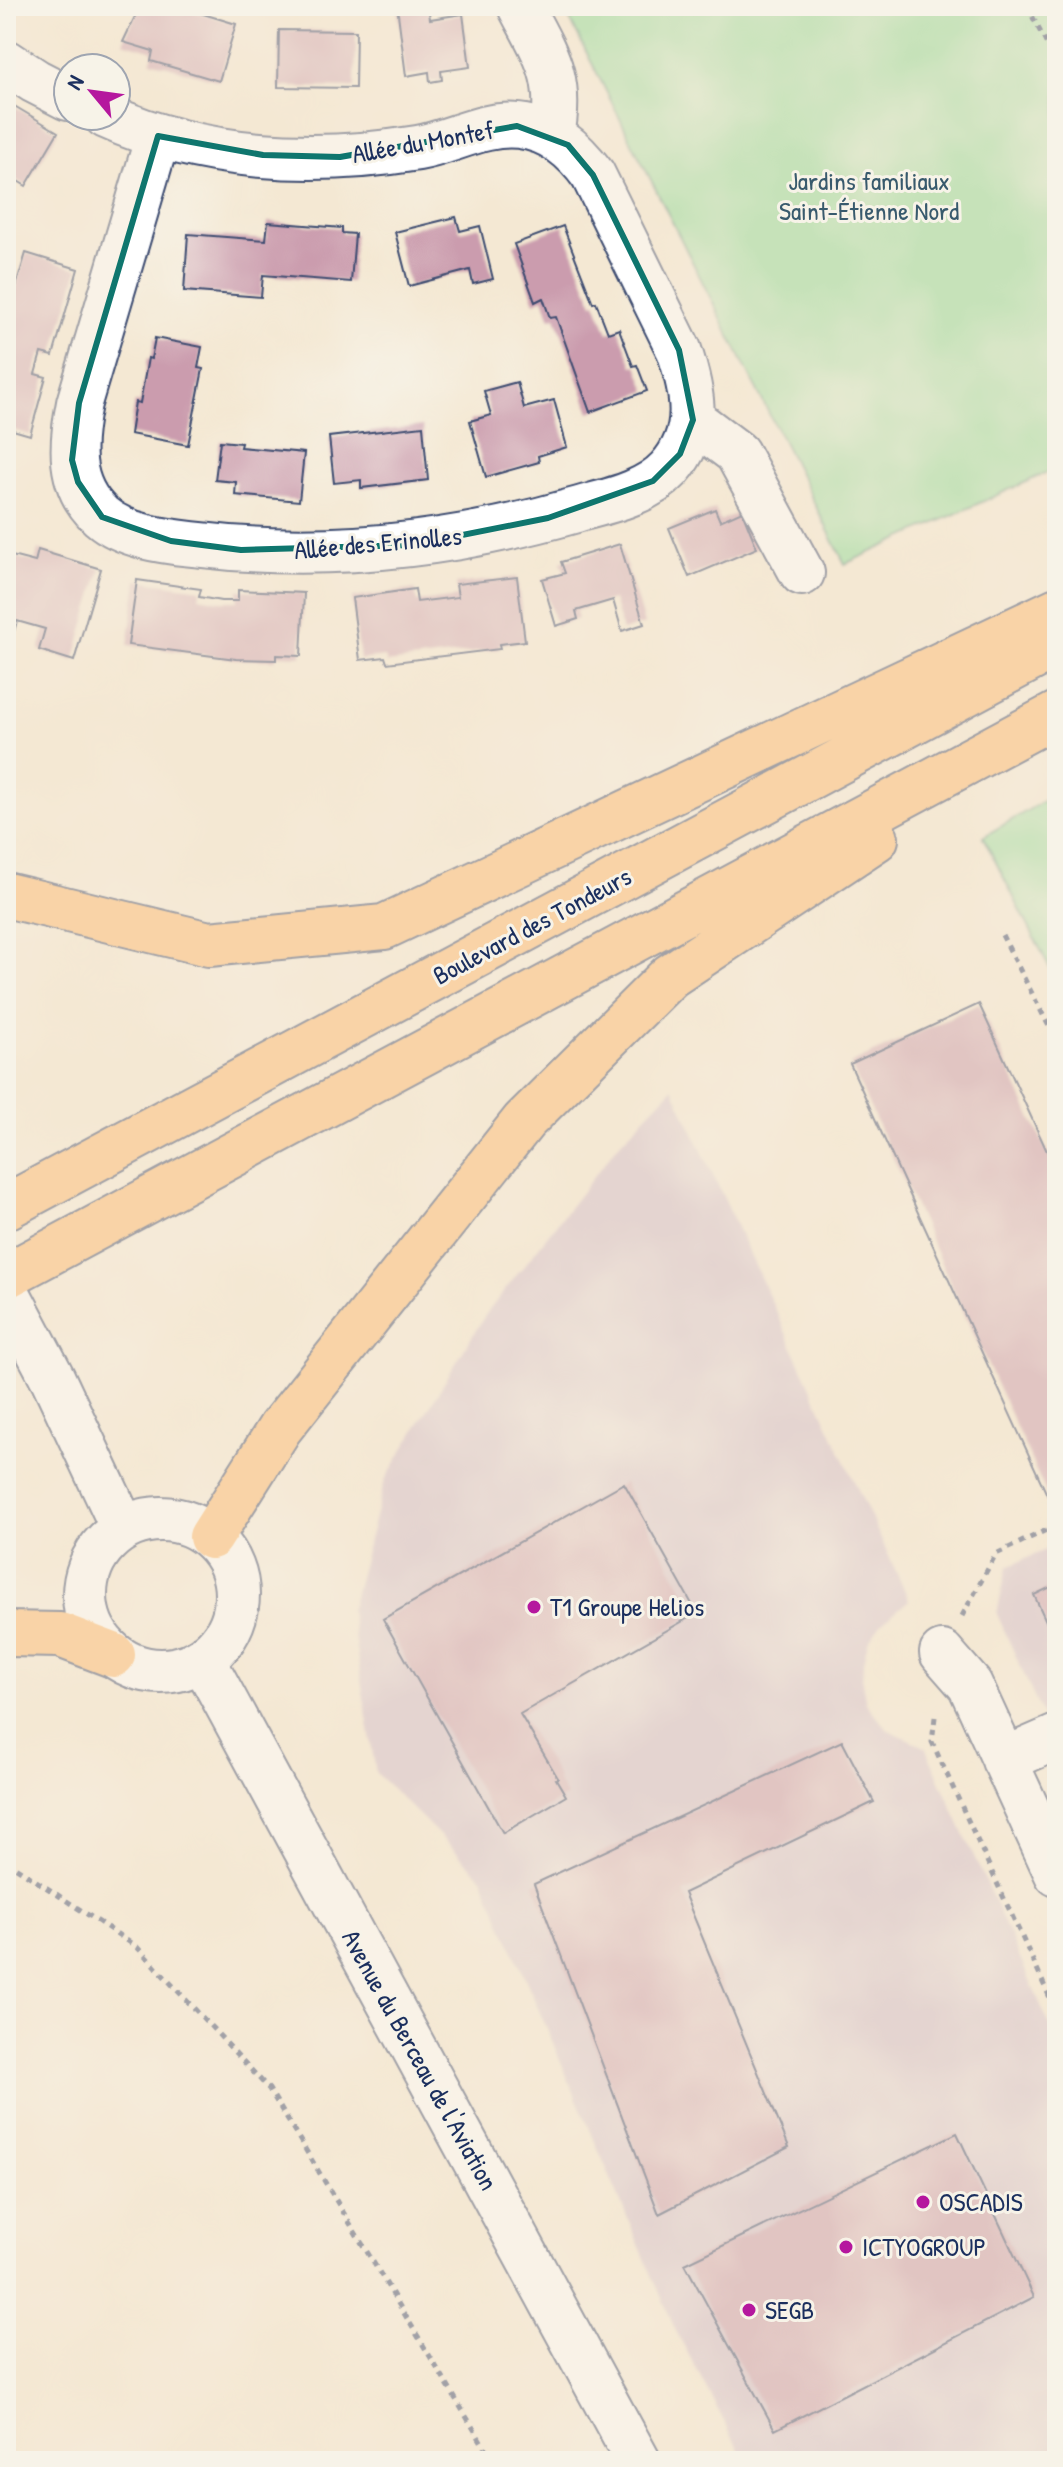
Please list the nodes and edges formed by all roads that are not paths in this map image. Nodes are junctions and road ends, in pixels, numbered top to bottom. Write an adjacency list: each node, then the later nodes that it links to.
1 (520, 6): 6 (street)
2 (6, 62): 3 (street)
3 (52, 90)
4 (132, 126): 5 (street, Allée du Montef)
5 (158, 136): 6 (street, Allée du Montef); 7 (street, Allée des Erinolles)
6 (552, 136): 7 (street)
7 (693, 420): 8 (street)
8 (802, 573)
9 (1057, 610): 12 (highway)
10 (1057, 645): 13 (highway, Boulevard des Tondeurs)
11 (1057, 717): 14 (highway); 17 (highway)
12 (6, 895)
13 (6, 1207)
14 (6, 1276)
15 (6, 1290): 16 (street)
16 (123, 1528): 17 (street); 20 (street)
17 (211, 1537): 21 (street)
18 (6, 1634): 20 (highway)
19 (942, 1653): 23 (street)
20 (113, 1655): 21 (street)
21 (203, 1660): 25 (street, Avenue du Berceau de l'Aviation)
22 (1057, 1737): 23 (street)
23 (1004, 1760): 24 (street)
24 (1057, 1874)
25 (638, 2461)

